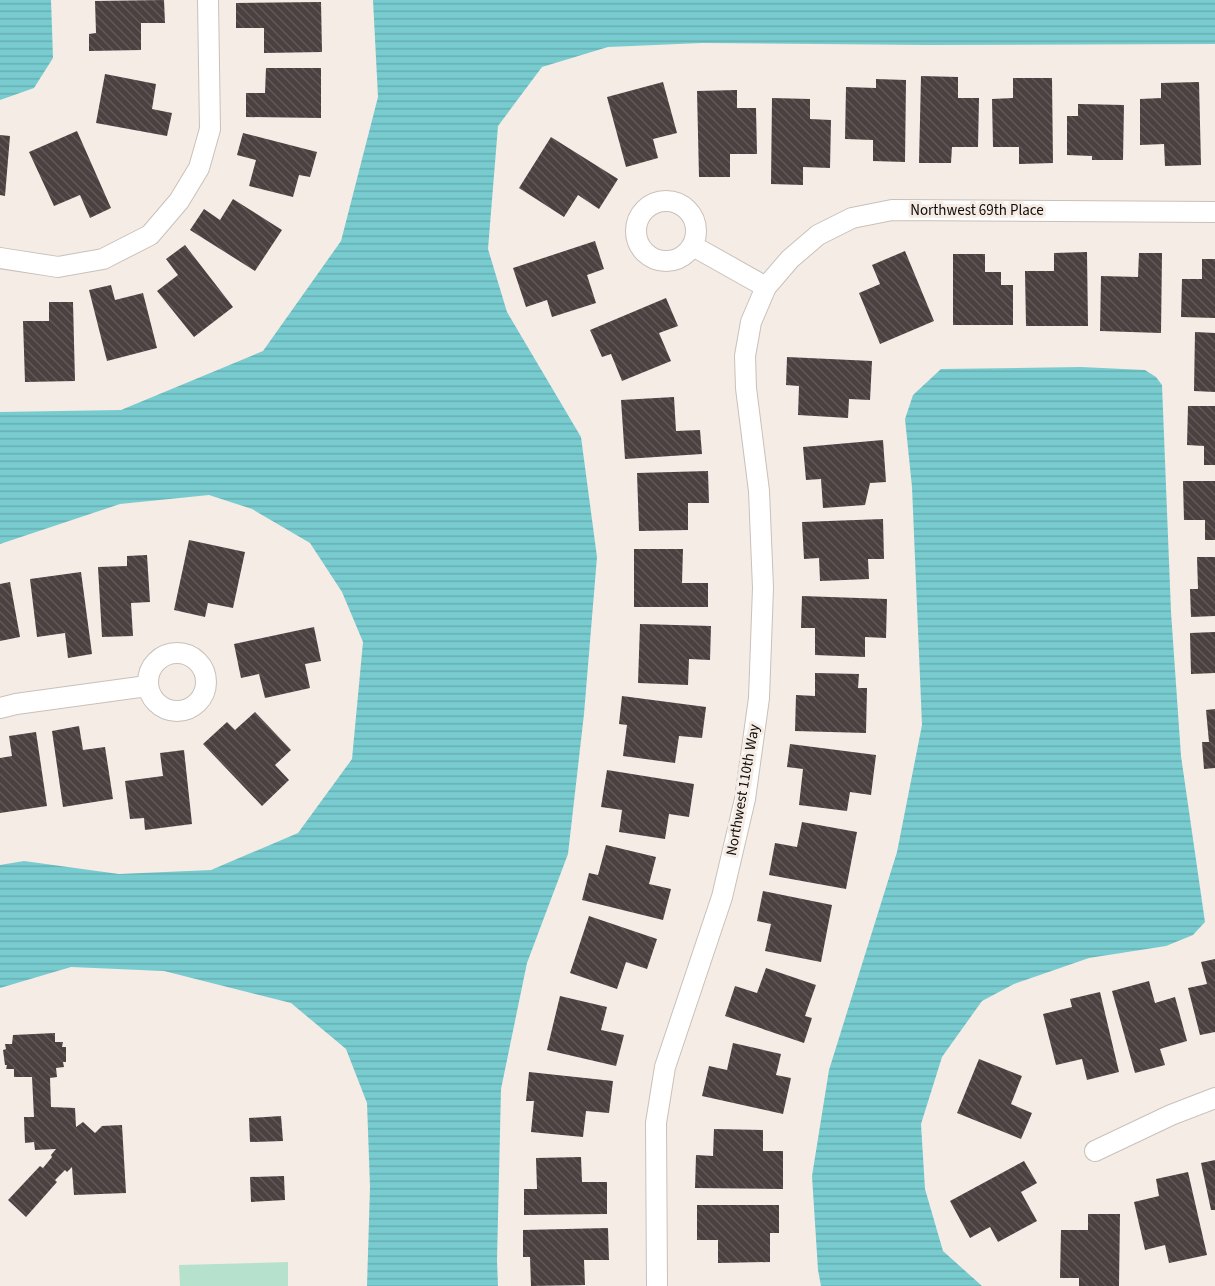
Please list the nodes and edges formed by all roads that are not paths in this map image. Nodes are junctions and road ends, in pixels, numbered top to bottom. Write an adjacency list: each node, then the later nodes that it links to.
1 (208, 0): 4 (street)
2 (1215, 212): 5 (street, Northwest 69th Place)
3 (693, 246): 5 (street)
4 (0, 258)
5 (766, 287): 10 (street, Northwest 110th Way)
6 (147, 686): 7 (street)
7 (0, 708)
8 (1215, 1098): 9 (street)
9 (1095, 1150)
10 (657, 1286)

